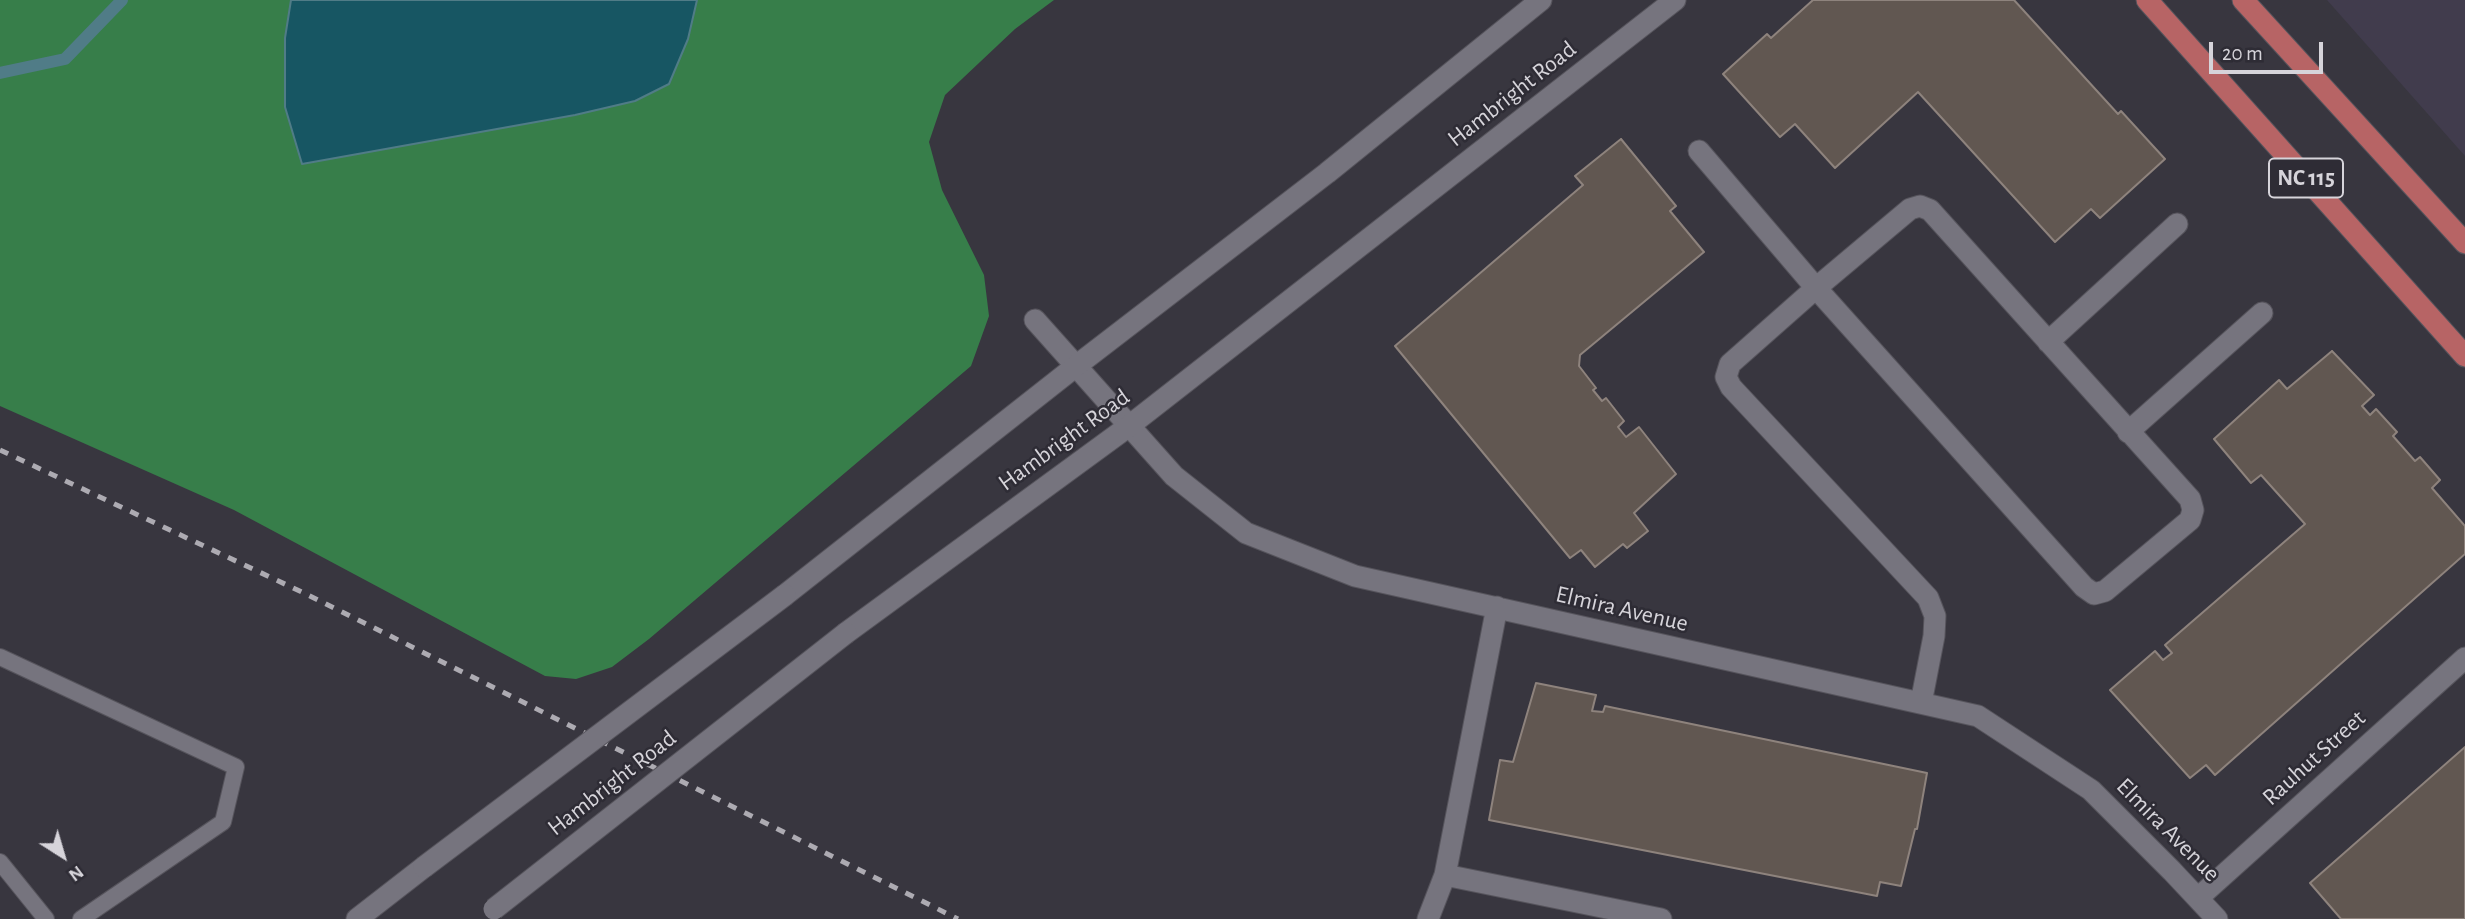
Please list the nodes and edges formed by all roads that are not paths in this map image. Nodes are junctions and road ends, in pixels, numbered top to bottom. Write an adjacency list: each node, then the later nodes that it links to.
1 (1541, 0): 13 (street, Hambright Road)
2 (1675, 0): 14 (street, Hambright Road)
3 (2147, 0): 12 (main road, NC 115)
4 (2243, 0): 7 (main road, NC 115)
5 (1699, 151): 8 (street)
6 (2177, 224): 11 (street)
7 (2465, 243)
8 (1816, 288): 11 (street); 15 (street); 19 (street)
9 (2262, 313): 15 (street)
10 (1035, 320): 13 (street, Elmira Avenue)
11 (2048, 342): 15 (street)
12 (2465, 356)
13 (1076, 366): 14 (street, Elmira Avenue); 26 (street, Hambright Road, bridge)
14 (1129, 426): 16 (street, Elmira Avenue); 23 (street, Hambright Road, bridge)
15 (2128, 432)
16 (1497, 607): 19 (street, Elmira Avenue); 21 (street)
17 (0, 657): 25 (lane)
18 (2465, 657): 22 (street, Rauhut Street)
19 (1921, 703): 22 (street, Elmira Avenue)
20 (0, 862): 24 (lane)
21 (1445, 876): 27 (street); 28 (street)
22 (2198, 898): 29 (street, Elmira Avenue)
23 (488, 914)
24 (46, 919)
25 (81, 919)
26 (357, 919)
27 (1428, 919)
28 (1661, 919)
29 (2217, 919)

